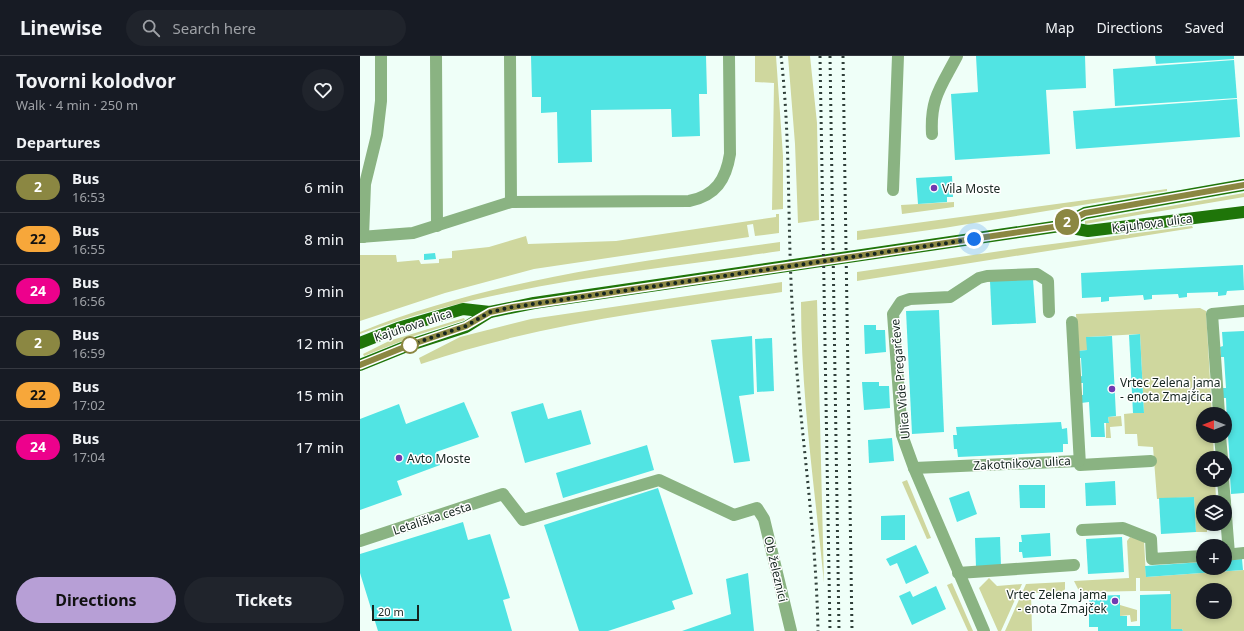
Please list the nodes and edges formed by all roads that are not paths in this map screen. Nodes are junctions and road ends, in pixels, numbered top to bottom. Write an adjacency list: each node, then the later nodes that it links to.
1 (381, 56): 14 (street)
2 (436, 56): 12 (street)
3 (510, 56): 10 (street)
4 (729, 56): 10 (street)
5 (898, 56): 9 (street)
6 (957, 56): 7 (street)
7 (932, 134)
8 (1244, 185): 13 (main road, Kajuhova ulica)
9 (893, 190)
10 (511, 202): 12 (street)
11 (1244, 212): 13 (main road, Kajuhova ulica)
12 (437, 226): 14 (street)
13 (1060, 226): 16 (main road, Kajuhova ulica)
14 (362, 237)
15 (1244, 311): 21 (street)
16 (490, 312): 19 (main road, Kajuhova ulica); 20 (main road, Kajuhova ulica)
17 (1049, 312): 24 (street, Ulica Vide Pregarčeve)
18 (1072, 322): 22 (street)
19 (360, 343)
20 (360, 365)
21 (1219, 407)
22 (1079, 461): 23 (street, Zakotnikova ulica); 24 (street, Zakotnikova ulica)
23 (1151, 461)
24 (914, 468): 32 (street, Ulica Vide Pregarčeve)
25 (503, 494): 27 (street, Letališka cesta); 33 (street, Ob železnici)
26 (1082, 530): 30 (street)
27 (360, 541)
28 (1244, 553): 29 (street)
29 (1232, 554)
30 (1196, 556)
31 (1074, 565): 32 (street)
32 (958, 573): 34 (street, Ulica Vide Pregarčeve)
33 (791, 631)
34 (984, 631)

